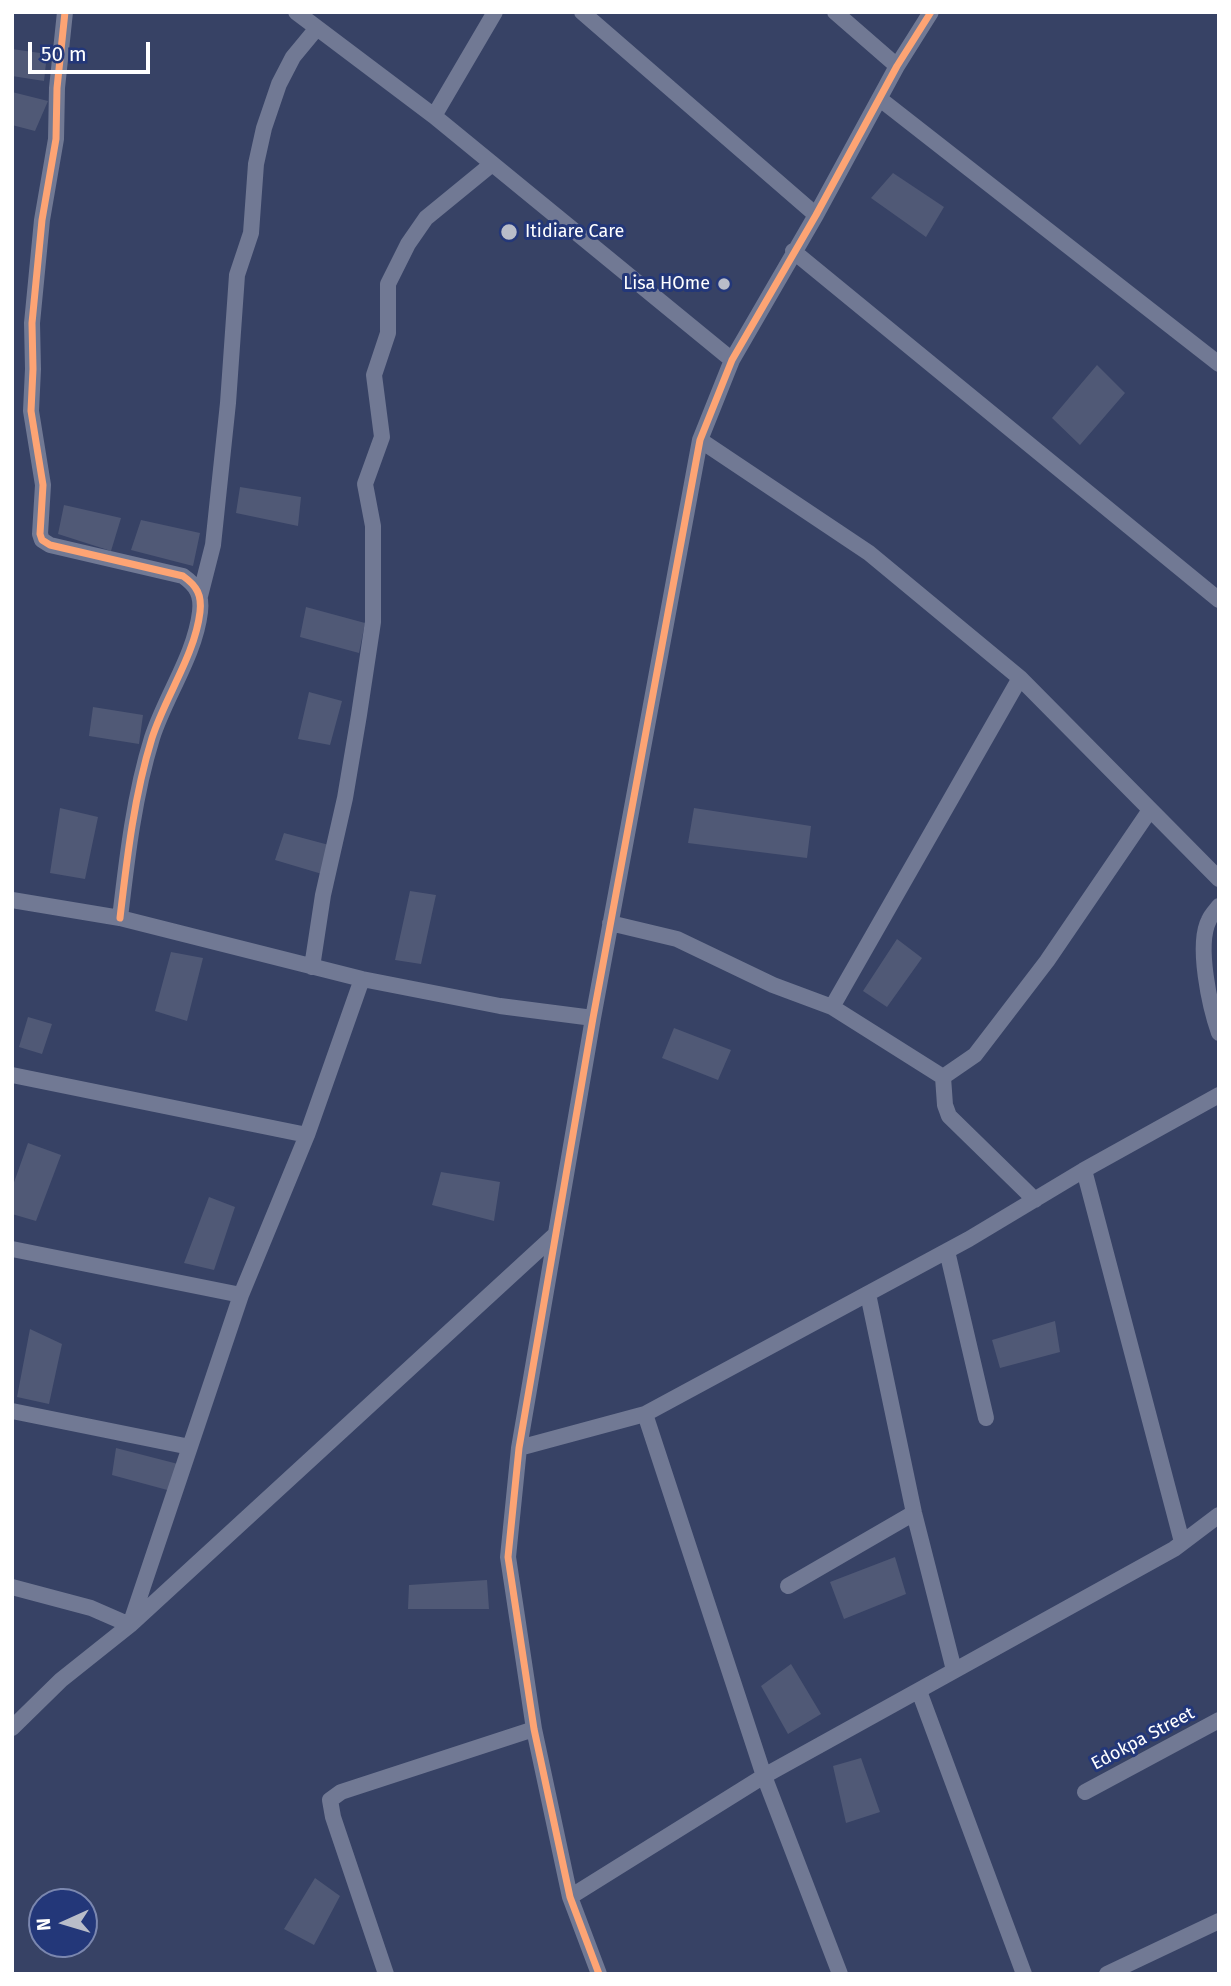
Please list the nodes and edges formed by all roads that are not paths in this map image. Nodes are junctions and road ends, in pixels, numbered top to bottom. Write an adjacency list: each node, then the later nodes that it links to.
1 (65, 12): 17 (street)
2 (296, 12): 7 (street)
3 (495, 12): 10 (street)
4 (582, 12): 12 (street)
5 (835, 12): 8 (street)
6 (931, 12): 8 (street)
7 (317, 28): 10 (street); 17 (street)
8 (897, 66): 9 (street)
9 (880, 99): 12 (street); 15 (street)
10 (434, 116): 11 (street)
11 (492, 164): 14 (street); 26 (street)
12 (816, 215): 13 (street)
13 (793, 251): 14 (street); 18 (street)
14 (732, 360): 16 (street)
15 (1219, 364)
16 (699, 440): 19 (street); 25 (street)
17 (200, 596): 24 (street)
18 (1219, 600)
19 (1020, 678): 20 (street); 28 (street)
20 (1150, 810): 21 (street); 32 (street)
21 (1219, 879)
22 (12, 900): 24 (street)
23 (1219, 906): 30 (street)
24 (120, 918): 26 (street)
25 (610, 923): 28 (street); 29 (street)
26 (312, 967): 27 (street)
27 (362, 979): 29 (street); 34 (street)
28 (832, 1007): 32 (street)
29 (593, 1018): 37 (street)
30 (1219, 1033)
31 (12, 1075): 34 (street)
32 (943, 1077): 36 (street)
33 (1219, 1095): 35 (street)
34 (307, 1135): 41 (street)
35 (1084, 1170): 36 (street); 49 (street)
36 (1035, 1200): 39 (street)
37 (556, 1234): 46 (street); 52 (street)
38 (12, 1249): 41 (street)
39 (947, 1251): 40 (street); 44 (street)
40 (869, 1294): 43 (street); 47 (street)
41 (242, 1295): 45 (street)
42 (12, 1411): 45 (street)
43 (645, 1413): 46 (street); 58 (street)
44 (986, 1418)
45 (190, 1447): 52 (street)
46 (519, 1448): 57 (street)
47 (914, 1514): 50 (street); 53 (street)
48 (1219, 1515): 49 (street)
49 (1181, 1542): 53 (street)
50 (788, 1586)
51 (12, 1587): 52 (street)
52 (130, 1625): 56 (street)
53 (954, 1670): 54 (street)
54 (919, 1690): 58 (street); 65 (street)
55 (1219, 1720): 59 (street, Edokpa Street)
56 (12, 1728)
57 (534, 1729): 60 (street); 62 (street)
58 (764, 1776): 60 (street); 64 (street)
59 (1085, 1792)
60 (570, 1897): 63 (street)
61 (1219, 1921): 66 (street)
62 (386, 1974)
63 (599, 1974)
64 (840, 1974)
65 (1024, 1974)
66 (1107, 1974)

